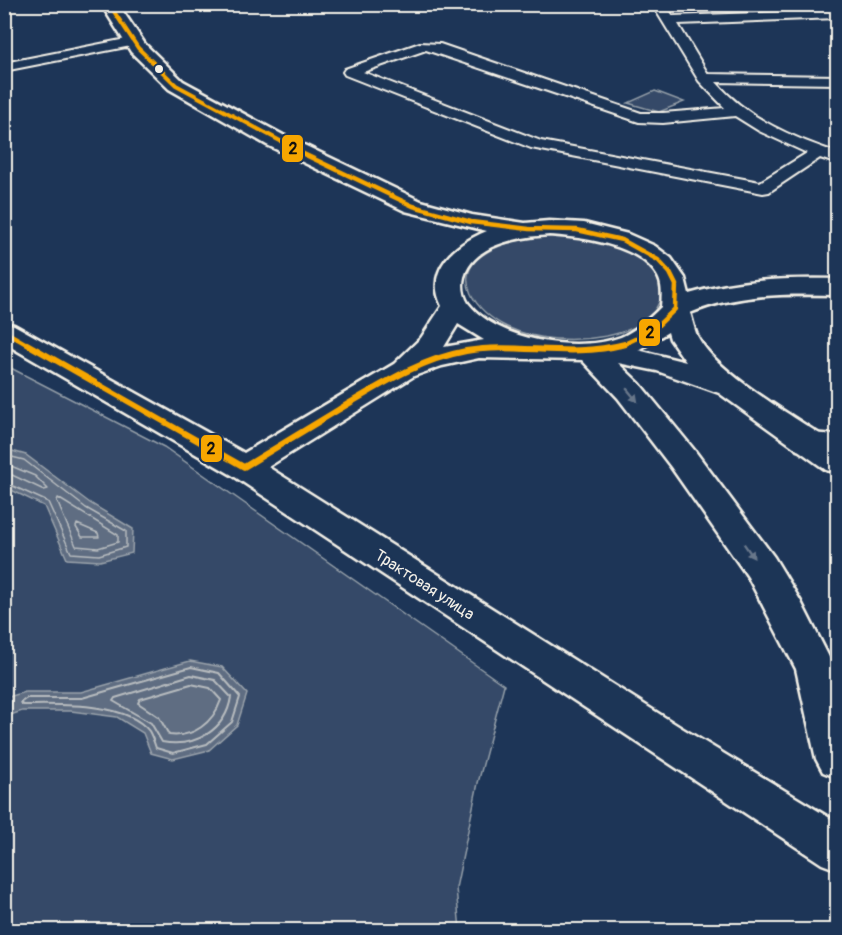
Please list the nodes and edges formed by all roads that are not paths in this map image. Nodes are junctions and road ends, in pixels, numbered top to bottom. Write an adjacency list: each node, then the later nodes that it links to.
1 (109, 4): 5 (street)
2 (658, 4): 4 (street)
3 (837, 14): 4 (street)
4 (670, 20): 7 (street)
5 (131, 42): 6 (street); 12 (street)
6 (4, 67)
7 (704, 78): 8 (street); 9 (street)
8 (837, 80)
9 (737, 111): 10 (street); 10 (street)
10 (819, 152): 11 (street)
11 (837, 159)
12 (413, 206): 13 (street); 15 (street)
13 (529, 230): 14 (street); 15 (street)
14 (658, 260): 16 (street); 19 (street)
15 (452, 268): 18 (street)
16 (763, 286): 17 (street); 19 (street)
17 (837, 287)
18 (456, 306): 21 (street); 23 (street)
19 (675, 309): 22 (street); 24 (street)
20 (4, 332): 27 (street, Трактовая улица)
21 (531, 348): 22 (street); 23 (street)
22 (596, 352): 24 (street); 28 (street, one-way to 28)
23 (404, 370): 27 (street)
24 (734, 390): 25 (street)
25 (823, 444): 26 (street)
26 (837, 462)
27 (244, 467): 29 (street, Трактовая улица)
28 (837, 759)
29 (837, 849)

